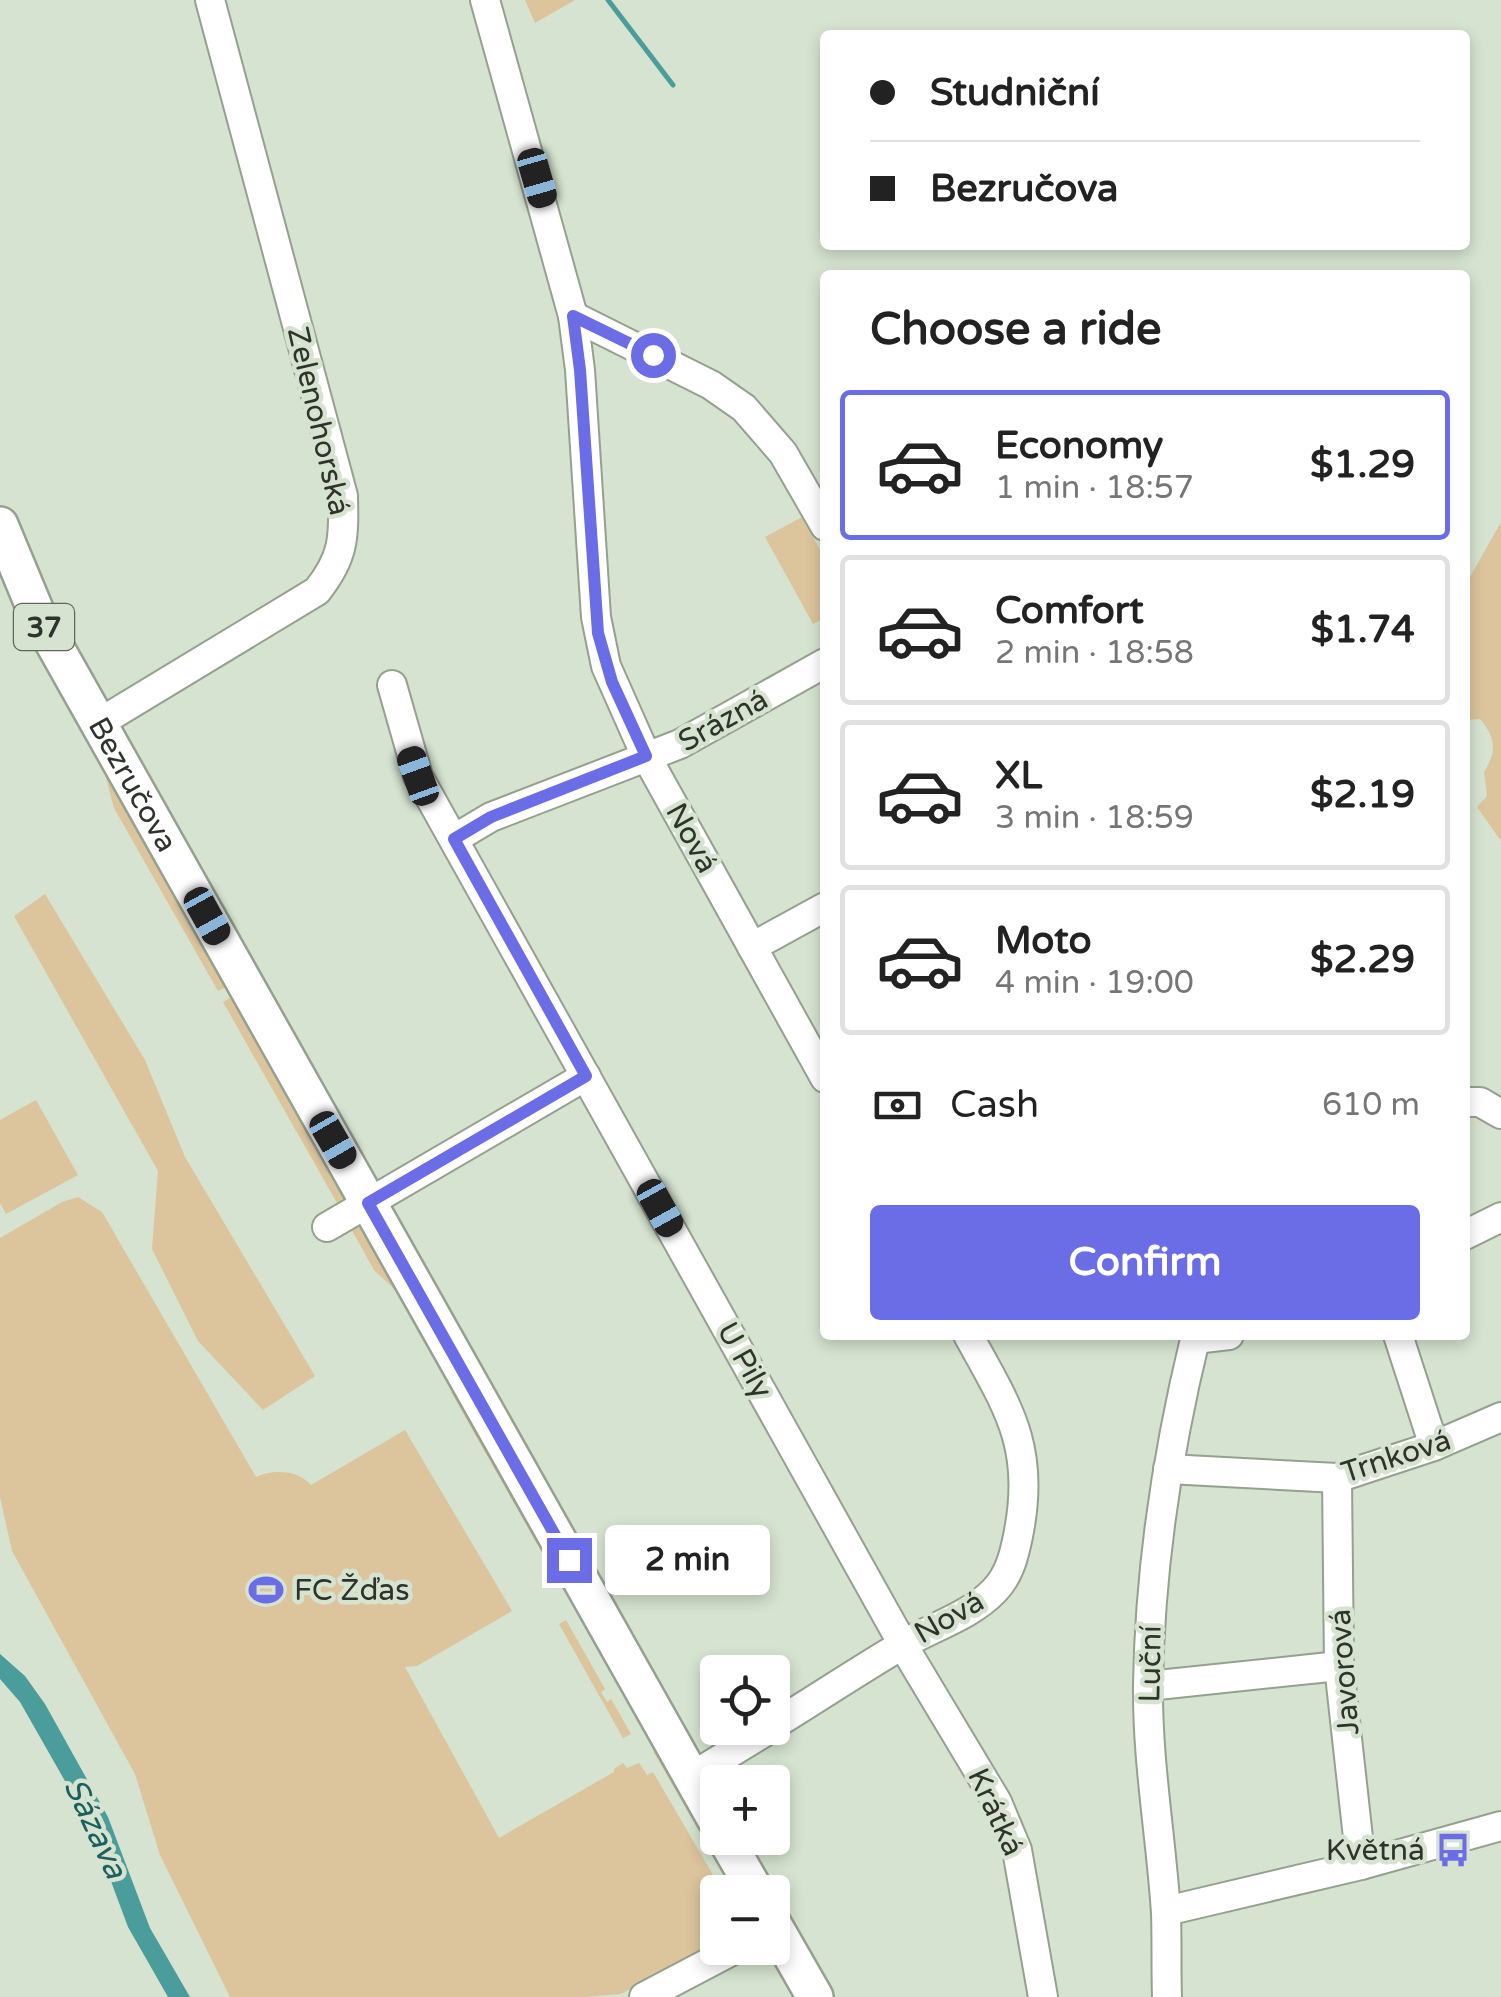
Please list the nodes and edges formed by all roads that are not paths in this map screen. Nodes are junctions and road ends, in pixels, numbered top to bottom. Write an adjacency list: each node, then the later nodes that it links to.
1 (210, 0): 8 (street, Zelenohorská)
2 (485, 0): 3 (street, Nová)
3 (573, 316): 4 (street); 9 (street, Nová)
4 (820, 517)
5 (0, 525): 8 (main road, Bezručova / 37)
6 (820, 666): 9 (street, Srázná)
7 (392, 685): 10 (street, U Pily)
8 (99, 723): 15 (main road, Bezručova / 37)
9 (646, 756): 10 (street, Srázná); 12 (street, Nová)
10 (454, 839): 14 (street, U Pily)
11 (820, 910): 12 (street)
12 (752, 946): 13 (street, Nová)
13 (820, 1069)
14 (586, 1076): 15 (street); 26 (street, U Pily)
15 (368, 1203): 17 (street); 31 (main road, Bezručova / 37)
16 (1501, 1218): 18 (street)
17 (327, 1227)
18 (1470, 1233)
19 (971, 1340): 26 (street, Nová)
20 (1195, 1340): 24 (street, Luční)
21 (1400, 1340): 23 (street)
22 (1501, 1418): 23 (street, Trnková)
23 (1434, 1446): 25 (street, Trnková)
24 (1168, 1470): 25 (street, Trnková); 28 (street, Luční)
25 (1337, 1478): 27 (street, Javorová)
26 (904, 1644): 29 (street, Nová); 40 (street, Krátká)
27 (1340, 1666): 28 (street); 34 (street, Javorová)
28 (1148, 1686): 35 (street, Luční)
29 (790, 1716)
30 (743, 1745): 31 (street, Nová)
31 (691, 1777): 32 (main road, Bezručova / 37)
32 (700, 1793)
33 (1501, 1826): 34 (street)
34 (1362, 1865): 35 (street)
35 (1166, 1911): 41 (street, Luční)
36 (790, 1954): 39 (main road)
37 (705, 1965): 38 (street)
38 (644, 1997)
39 (815, 1997)
40 (1044, 1997)
41 (1167, 1997)

